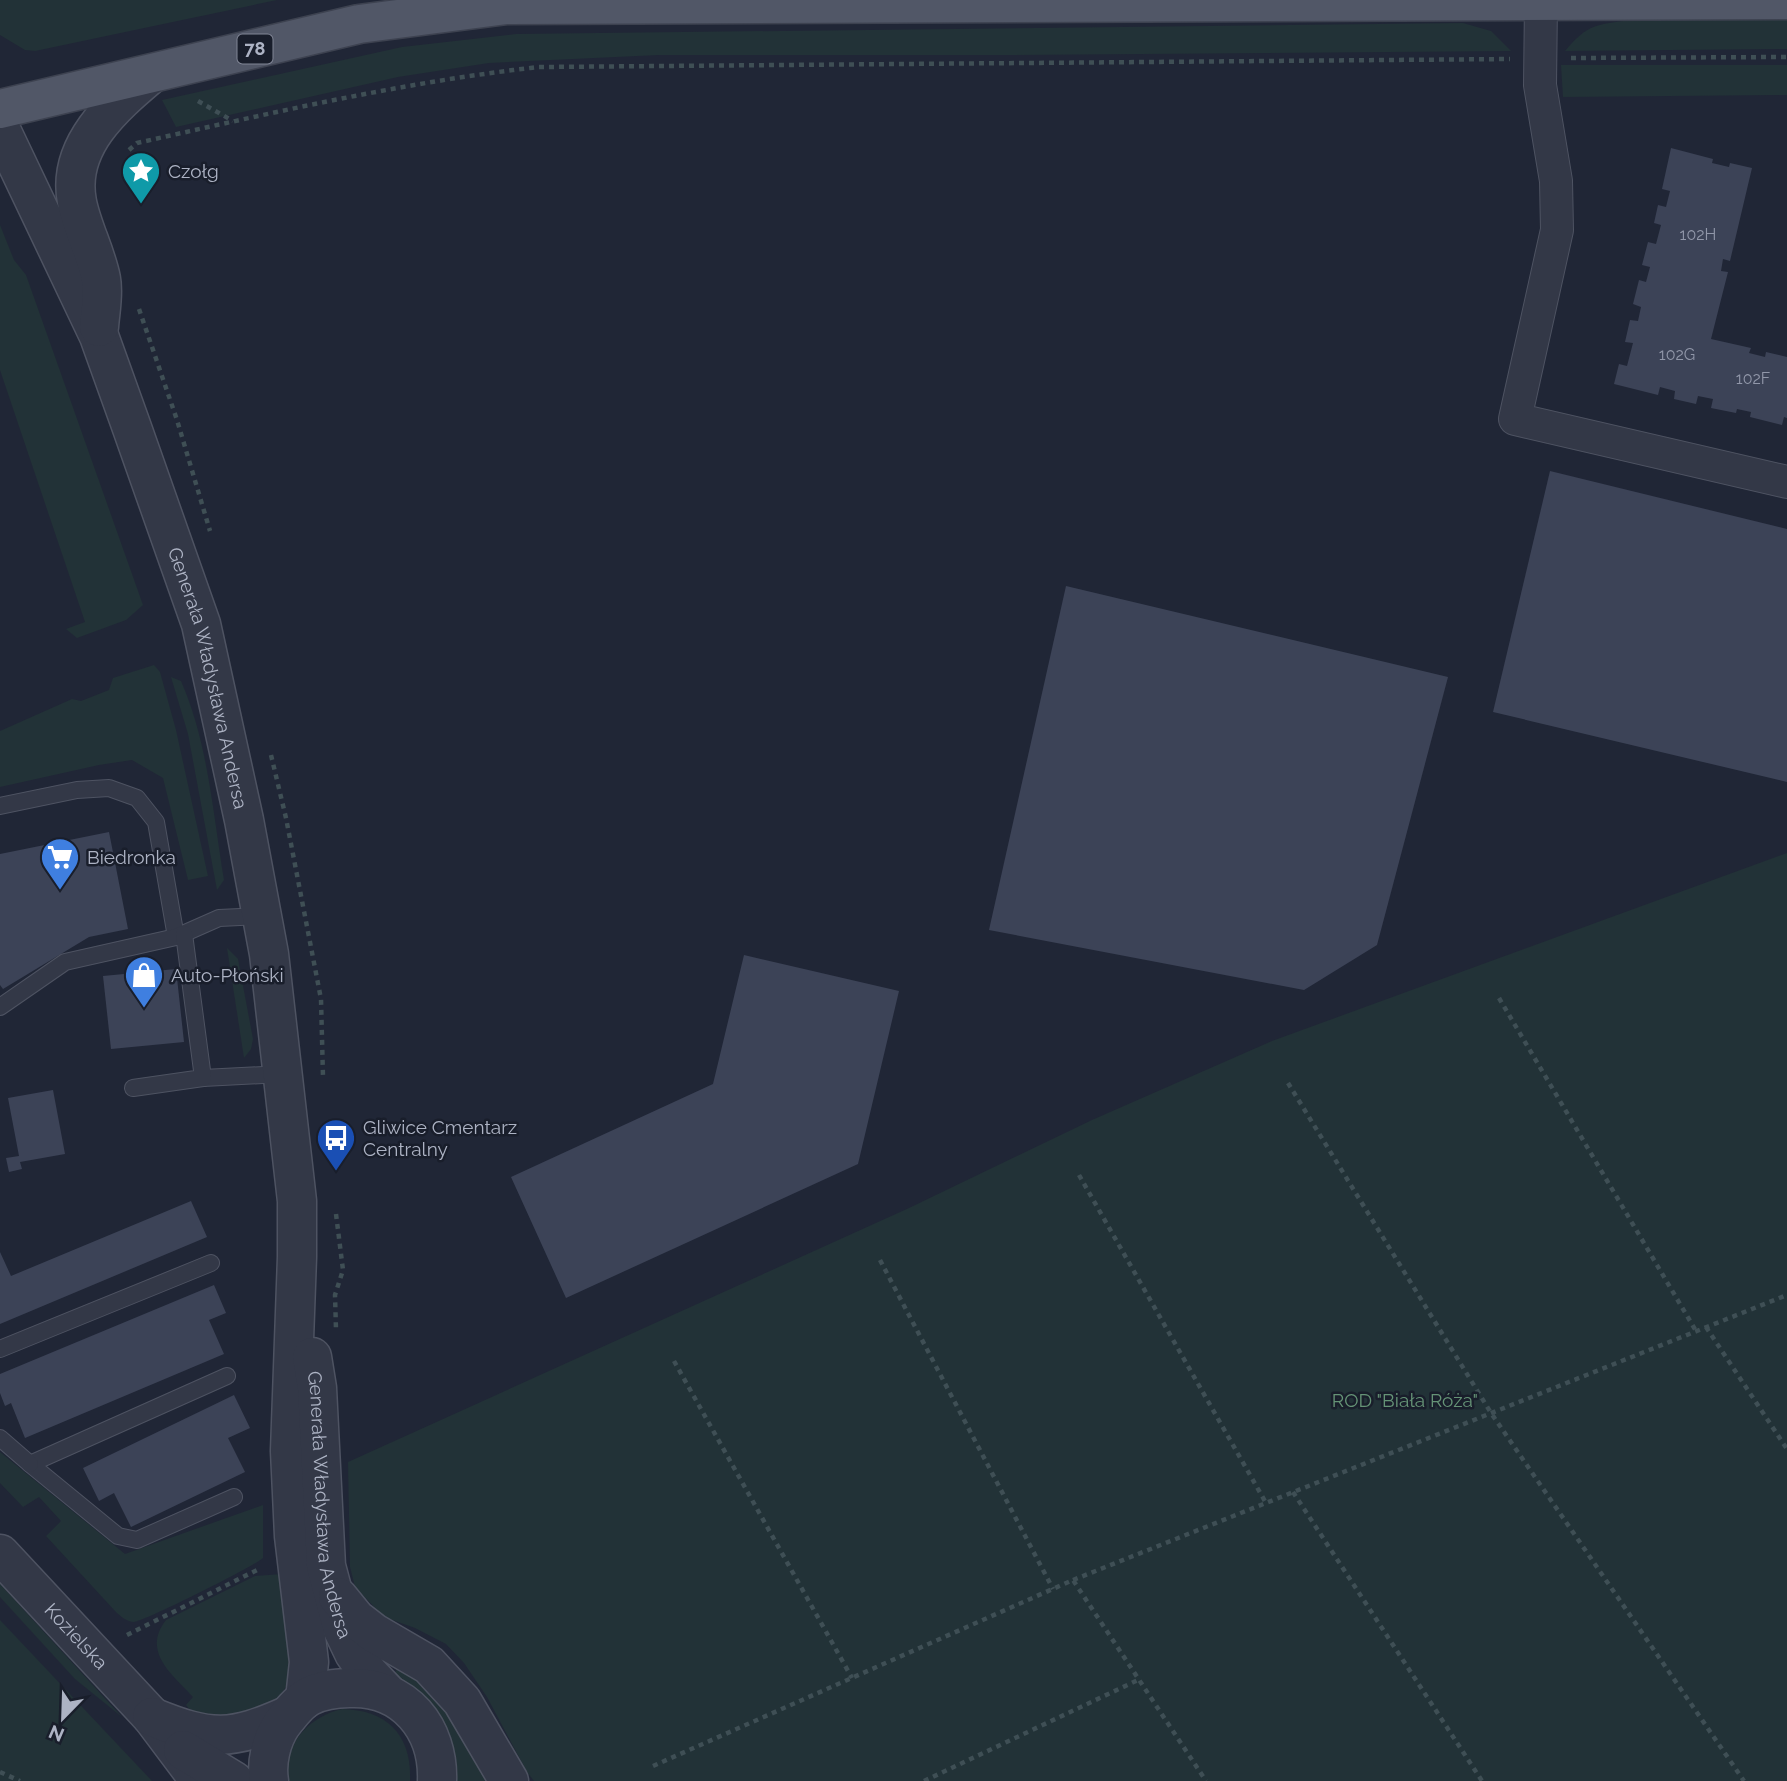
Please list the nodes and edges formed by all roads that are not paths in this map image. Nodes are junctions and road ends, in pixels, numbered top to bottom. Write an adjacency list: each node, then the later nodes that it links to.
1 (1787, 0): 2 (main road, 78)
2 (1541, 2): 3 (main road, 78); 7 (street)
3 (151, 74): 4 (main road, 78); 6 (street)
4 (0, 109)
5 (0, 128): 6 (street, Generała Władysława Andersa)
6 (99, 336): 9 (street, Generała Władysława Andersa)
7 (1787, 482)
8 (0, 806): 10 (lane)
9 (262, 916): 10 (lane); 12 (street, Generała Władysława Andersa)
10 (180, 936): 11 (lane); 13 (lane)
11 (0, 1007)
12 (282, 1074): 13 (lane); 15 (street, Generała Władysława Andersa)
13 (203, 1078): 14 (lane)
14 (133, 1088)
15 (297, 1257): 23 (street, Generała Władysława Andersa); 25 (street, Generała Władysława Andersa)
16 (211, 1263): 17 (lane)
17 (0, 1349)
18 (227, 1376): 20 (lane)
19 (0, 1438): 20 (lane)
20 (30, 1464): 21 (lane)
21 (234, 1497)
22 (0, 1554): 26 (street, Kozielska)
23 (333, 1591): 24 (street, Generała Władysława Andersa); 31 (street)
24 (388, 1694): 25 (street, Kozielska); 27 (street)
25 (297, 1707): 26 (street, Kozielska); 30 (street)
26 (162, 1730): 28 (street); 29 (street, Kozielska)
27 (440, 1775)
28 (200, 1781)
29 (234, 1781)
30 (269, 1781)
31 (509, 1781)

